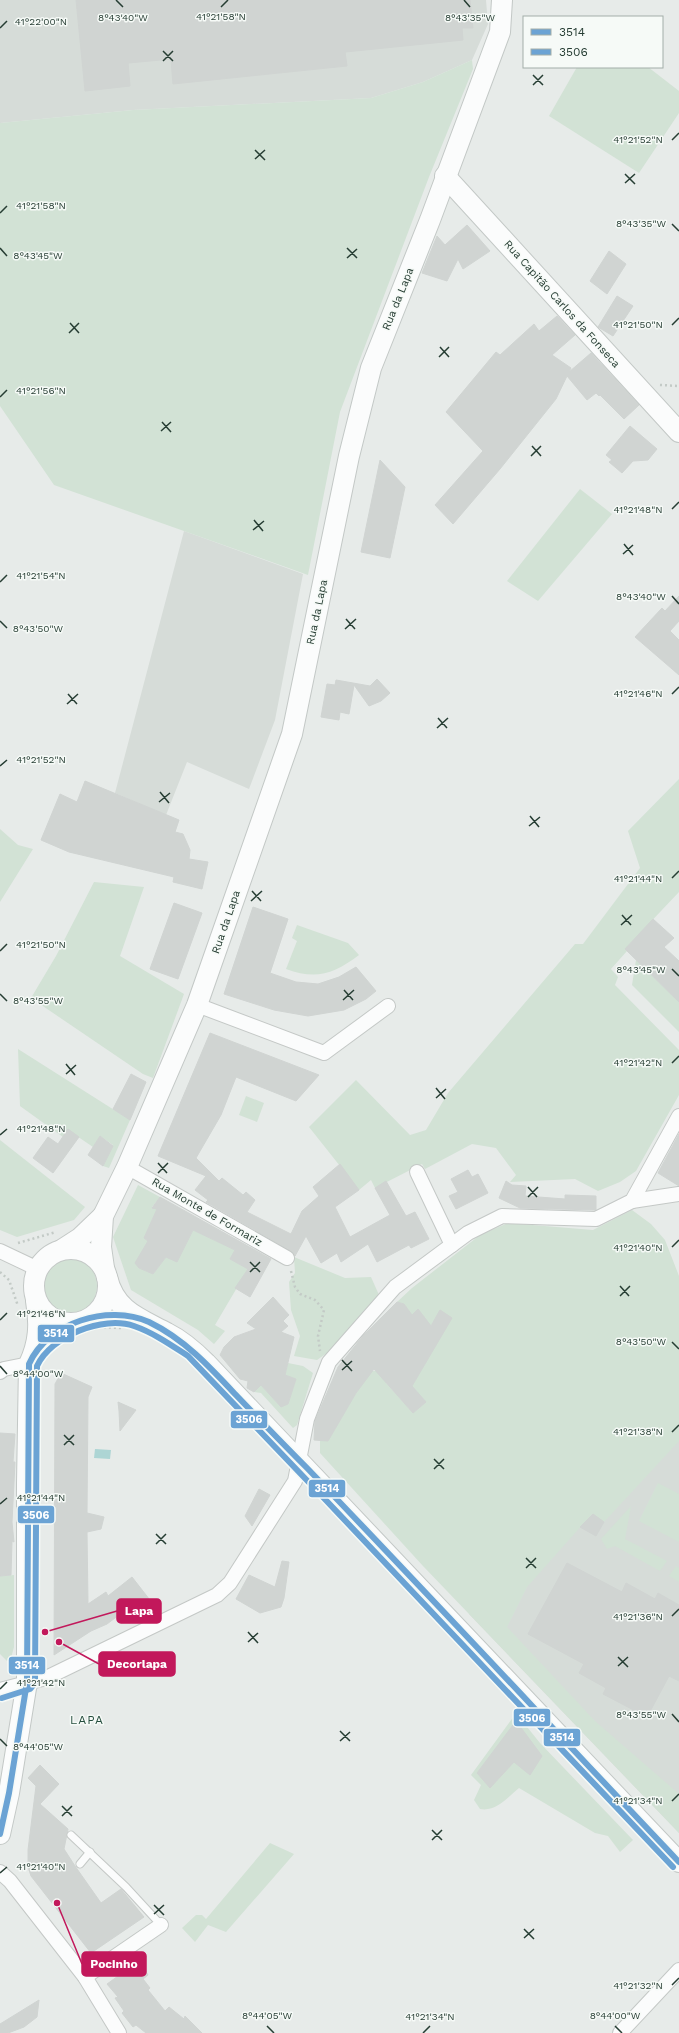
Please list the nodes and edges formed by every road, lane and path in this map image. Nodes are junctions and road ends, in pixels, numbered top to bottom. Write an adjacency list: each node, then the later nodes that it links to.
1 (502, 0): 2 (main road, Rua da Lapa)
2 (445, 176): 3 (main road, Rua Capitão Carlos da Fonseca); 4 (main road, Rua da Lapa)
3 (679, 432)
4 (197, 1005): 5 (street); 7 (main road, Rua da Lapa)
5 (388, 1006)
6 (679, 1116): 8 (street)
7 (127, 1167): 13 (main road, Rua da Lapa); 18 (street, Rua Monte de Formariz)
8 (649, 1171): 11 (street); 12 (street)
9 (417, 1172): 16 (street)
10 (679, 1194): 11 (street)
11 (662, 1197): 12 (street)
12 (632, 1201): 16 (street)
13 (103, 1216): 14 (main road, Rua da Lapa); 21 (main road, Rua da Lapa)
14 (62, 1240): 15 (path); 19 (main road); 21 (main road)
15 (12, 1242)
16 (452, 1245): 26 (street)
17 (0, 1251): 19 (street)
18 (287, 1258): 26 (path)
19 (38, 1269): 22 (main road)
20 (0, 1272): 22 (path)
21 (106, 1273): 23 (main road); 24 (main road)
22 (28, 1306): 23 (main road); 25 (main road)
23 (80, 1322): 24 (main road); 25 (main road)
24 (131, 1324): 25 (path); 28 (main road)
25 (38, 1353): 27 (street); 29 (main road)
26 (329, 1362): 28 (street)
27 (0, 1372)
28 (299, 1461): 29 (street); 34 (main road)
29 (27, 1682): 30 (street); 31 (main road)
30 (0, 1690)
31 (0, 1834)
32 (71, 1836): 33 (lane)
33 (90, 1852): 35 (lane); 37 (lane)
34 (679, 1862)
35 (80, 1864)
36 (0, 1872): 39 (street)
37 (161, 1925): 39 (street)
38 (679, 1970): 41 (street)
39 (85, 1977): 40 (street)
40 (119, 2033)
41 (620, 2033)

